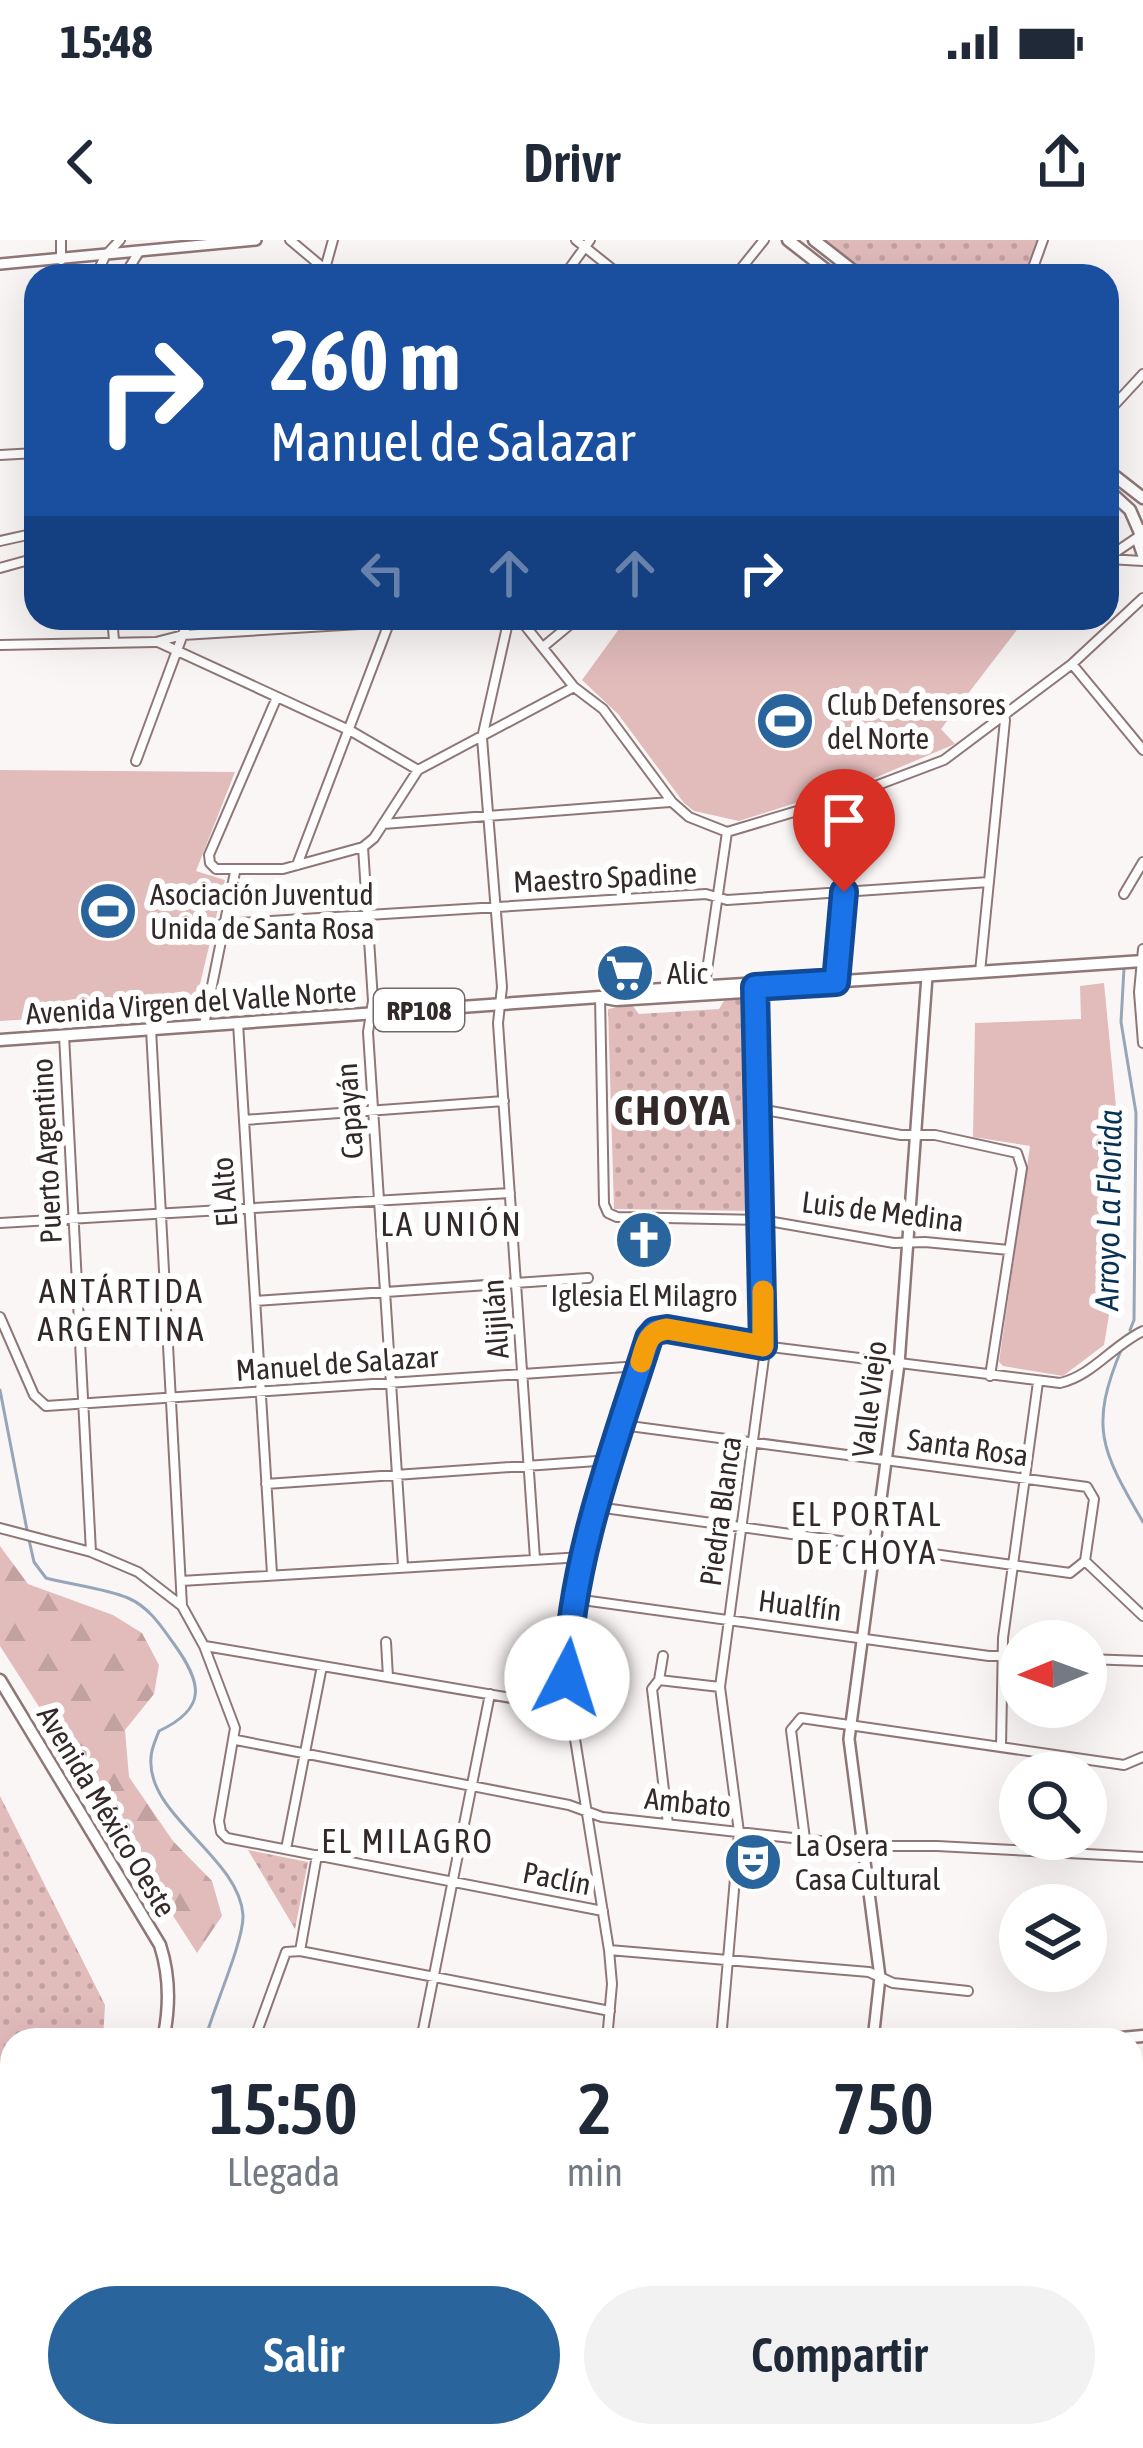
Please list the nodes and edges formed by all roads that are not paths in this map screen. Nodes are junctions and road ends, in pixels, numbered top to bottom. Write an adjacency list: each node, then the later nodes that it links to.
1 (61, 240): 12 (street)
2 (120, 240): 11 (street)
3 (256, 240): 10 (street)
4 (290, 240): 16 (street)
5 (576, 240): 9 (street)
6 (764, 240): 17 (street)
7 (788, 240): 18 (main road)
8 (814, 240): 19 (main road)
9 (587, 244)
10 (141, 248): 11 (street); 15 (street)
11 (105, 256): 12 (street); 14 (street)
12 (61, 260): 13 (street)
13 (0, 264)
14 (101, 264)
15 (131, 264)
16 (316, 264)
17 (745, 264)
18 (819, 264)
19 (845, 264)
20 (1143, 374): 21 (street)
21 (1119, 400)
22 (1119, 479): 23 (main road)
23 (1143, 498)
24 (1119, 500): 25 (main road)
25 (1141, 532): 26 (main road)
26 (1143, 558)
27 (1143, 598): 28 (street)
28 (1119, 620)
29 (113, 630): 38 (street)
30 (185, 630): 37 (street)
31 (263, 630): 37 (street)
32 (386, 630): 47 (street)
33 (506, 630): 48 (street, Alijilán)
34 (529, 630): 41 (street)
35 (564, 630): 41 (street)
36 (1109, 630): 43 (street)
37 (183, 635): 39 (street); 42 (street)
38 (114, 640): 39 (street); 40 (street)
39 (156, 641): 42 (street)
40 (0, 645)
41 (543, 647): 44 (street)
42 (179, 651): 45 (street); 50 (street)
43 (1072, 664): 46 (street); 49 (street)
44 (574, 687): 48 (street); 53 (street)
45 (277, 697): 47 (street); 60 (street)
46 (1005, 718): 52 (street); 61 (street)
47 (351, 731): 51 (street); 59 (street)
48 (482, 738): 51 (street); 54 (street, Alijilán)
49 (1143, 750)
50 (136, 761)
51 (418, 770): 55 (street)
52 (854, 794): 56 (street); 62 (street)
53 (672, 802): 54 (street); 56 (street)
54 (488, 818): 55 (street); 65 (street, Alijilán)
55 (383, 824): 57 (street)
56 (727, 832): 64 (street)
57 (363, 847): 59 (street); 66 (street, Capayán)
58 (1143, 862): 63 (street)
59 (297, 866): 60 (street)
60 (235, 872): 67 (street)
61 (989, 882): 62 (street, Maestro Spadine); 69 (street)
62 (844, 892): 64 (street, Maestro Spadine); 71 (street)
63 (1124, 895)
64 (717, 897): 65 (street, Maestro Spadine); 73 (street)
65 (494, 907): 66 (street, Maestro Spadine); 75 (street, Alijilán)
66 (368, 915): 67 (street, Maestro Spadine); 76 (street, Capayán)
67 (222, 924): 78 (street)
68 (1140, 958): 69 (main road, Avenida Virgen del Valle Norte / RP108); 82 (street)
69 (980, 972): 70 (main road, Avenida Virgen del Valle Norte / RP108)
70 (927, 976): 71 (main road, Avenida Virgen del Valle Norte / RP108); 87 (street, Valle Viejo)
71 (836, 982): 72 (main road, Avenida Virgen del Valle Norte / RP108)
72 (755, 987): 73 (main road, Avenida Virgen del Valle Norte / RP108); 84 (street, Piedra Blanca)
73 (705, 990): 74 (main road, Avenida Virgen del Valle Norte / RP108)
74 (600, 997): 75 (main road, Avenida Virgen del Valle Norte / RP108); 93 (street, Luis de Medina)
75 (501, 1004): 76 (main road, Avenida Virgen del Valle Norte / RP108); 83 (street, Alijilán)
76 (372, 1013): 77 (main road, Avenida Virgen del Valle Norte / RP108); 85 (street, Capayán)
77 (238, 1023): 78 (main road, Avenida Virgen del Valle Norte / RP108); 86 (street, El Alto)
78 (204, 1025): 79 (main road, Avenida Virgen del Valle Norte / RP108)
79 (151, 1029): 80 (main road, Avenida Virgen del Valle Norte / RP108); 91 (street)
80 (64, 1035): 81 (main road, Avenida Virgen del Valle Norte / RP108); 92 (street, Puerto Argentino)
81 (0, 1040)
82 (1143, 1042)
83 (504, 1101): 85 (street); 88 (street, Alijilán)
84 (760, 1109): 87 (street); 93 (street, Piedra Blanca)
85 (373, 1110): 86 (street); 89 (street, Capayán)
86 (244, 1120): 90 (street, El Alto)
87 (917, 1135): 95 (street, Valle Viejo); 96 (street)
88 (510, 1193): 89 (street); 98 (street, Alijilán)
89 (380, 1201): 90 (street); 99 (street, Capayán)
90 (249, 1211): 91 (street); 100 (street, El Alto)
91 (161, 1215): 92 (street); 111 (street)
92 (74, 1219): 94 (street); 112 (street, Puerto Argentino)
93 (763, 1220): 95 (street, Luis de Medina); 103 (street, Piedra Blanca)
94 (0, 1223)
95 (908, 1243): 96 (street, Luis de Medina); 104 (street, Valle Viejo)
96 (1009, 1250): 107 (street)
97 (588, 1278): 98 (street)
98 (516, 1284): 99 (street); 106 (street, Alijilán)
99 (385, 1293): 100 (street); 109 (street, Capayán)
100 (255, 1301): 110 (street, El Alto)
101 (0, 1317): 112 (street, Manuel de Salazar)
102 (1143, 1331): 108 (street)
103 (763, 1346): 104 (street); 105 (street); 114 (street, Piedra Blanca)
104 (899, 1364): 107 (street); 116 (street, Valle Viejo)
105 (640, 1366): 106 (street, Manuel de Salazar); 113 (street)
106 (522, 1374): 109 (street, Manuel de Salazar); 117 (street, Alijilán)
107 (990, 1376): 108 (street)
108 (1038, 1382): 119 (street)
109 (392, 1384): 110 (street, Manuel de Salazar); 118 (street, Capayán)
110 (260, 1392): 111 (street, Manuel de Salazar); 120 (street, El Alto)
111 (171, 1398): 112 (street, Manuel de Salazar); 132 (street)
112 (83, 1404): 125 (street, Puerto Argentino)
113 (622, 1425): 114 (street, Santa Rosa); 115 (street)
114 (754, 1442): 116 (street, Santa Rosa); 122 (street, Piedra Blanca)
115 (611, 1460): 117 (street); 121 (street)
116 (886, 1460): 119 (street, Santa Rosa); 124 (street, Valle Viejo)
117 (529, 1466): 118 (street); 127 (street, Alijilán)
118 (398, 1474): 120 (street); 130 (street, Capayán)
119 (1025, 1479): 128 (street); 129 (street, Santa Rosa)
120 (266, 1484): 131 (street, El Alto)
121 (597, 1507): 122 (street); 126 (street)
122 (742, 1527): 124 (street); 136 (street, Piedra Blanca)
123 (0, 1528): 125 (street)
124 (875, 1544): 128 (street); 138 (street, Valle Viejo)
125 (91, 1552): 134 (street)
126 (583, 1557): 127 (street); 133 (street)
127 (535, 1559): 130 (street)
128 (1013, 1564): 129 (street); 137 (street)
129 (1083, 1565): 135 (street)
130 (403, 1566): 131 (street)
131 (272, 1574): 132 (street)
132 (181, 1581): 134 (street)
133 (575, 1600): 136 (street, Hualfín); 151 (street)
134 (182, 1606): 140 (street)
135 (1143, 1616)
136 (729, 1620): 138 (street, Hualfín); 149 (street, Piedra Blanca)
137 (1008, 1620)
138 (862, 1637): 141 (street, Hualfín); 152 (street, Valle Viejo)
139 (386, 1642): 146 (street)
140 (204, 1646): 145 (street); 154 (street)
141 (999, 1655)
142 (663, 1656): 148 (street)
143 (1107, 1660): 144 (street)
144 (1143, 1661)
145 (322, 1666): 146 (street); 156 (street)
146 (388, 1677): 150 (street)
147 (0, 1680): 176 (main road, Avenida México Oeste)
148 (659, 1680): 149 (street); 160 (street)
149 (720, 1687): 161 (street, Piedra Blanca)
150 (490, 1694): 151 (street); 158 (street)
151 (570, 1708): 159 (street)
152 (850, 1726): 155 (street); 162 (street); 163 (street, Valle Viejo)
153 (1002, 1728): 155 (street)
154 (236, 1740): 156 (street, Ambato); 164 (street, Paclín)
155 (1001, 1747): 157 (street)
156 (305, 1754): 158 (street, Ambato); 164 (street)
157 (1143, 1757)
158 (471, 1788): 159 (street, Ambato); 167 (street)
159 (586, 1811): 160 (street, Ambato); 168 (street)
160 (668, 1824): 161 (street, Ambato)
161 (740, 1832): 162 (street, Ambato); 171 (street, Piedra Blanca)
162 (805, 1839): 163 (street, Ambato)
163 (865, 1846): 166 (street, Ambato); 173 (street, Valle Viejo)
164 (286, 1849): 165 (street, Paclín)
165 (317, 1855): 167 (street, Paclín); 170 (street)
166 (1143, 1857)
167 (452, 1882): 168 (street, Paclín); 172 (street)
168 (603, 1911): 169 (street)
169 (609, 1950): 171 (street); 175 (street)
170 (300, 1952): 172 (street); 177 (street)
171 (730, 1963): 173 (street); 180 (street, Piedra Blanca)
172 (434, 1977): 175 (street); 178 (street)
173 (880, 1977): 174 (street); 181 (street, Valle Viejo)
174 (968, 1991)
175 (610, 2011): 179 (street)
176 (165, 2028)
177 (258, 2028)
178 (423, 2028)
179 (608, 2028)
180 (722, 2028)
181 (874, 2028)

